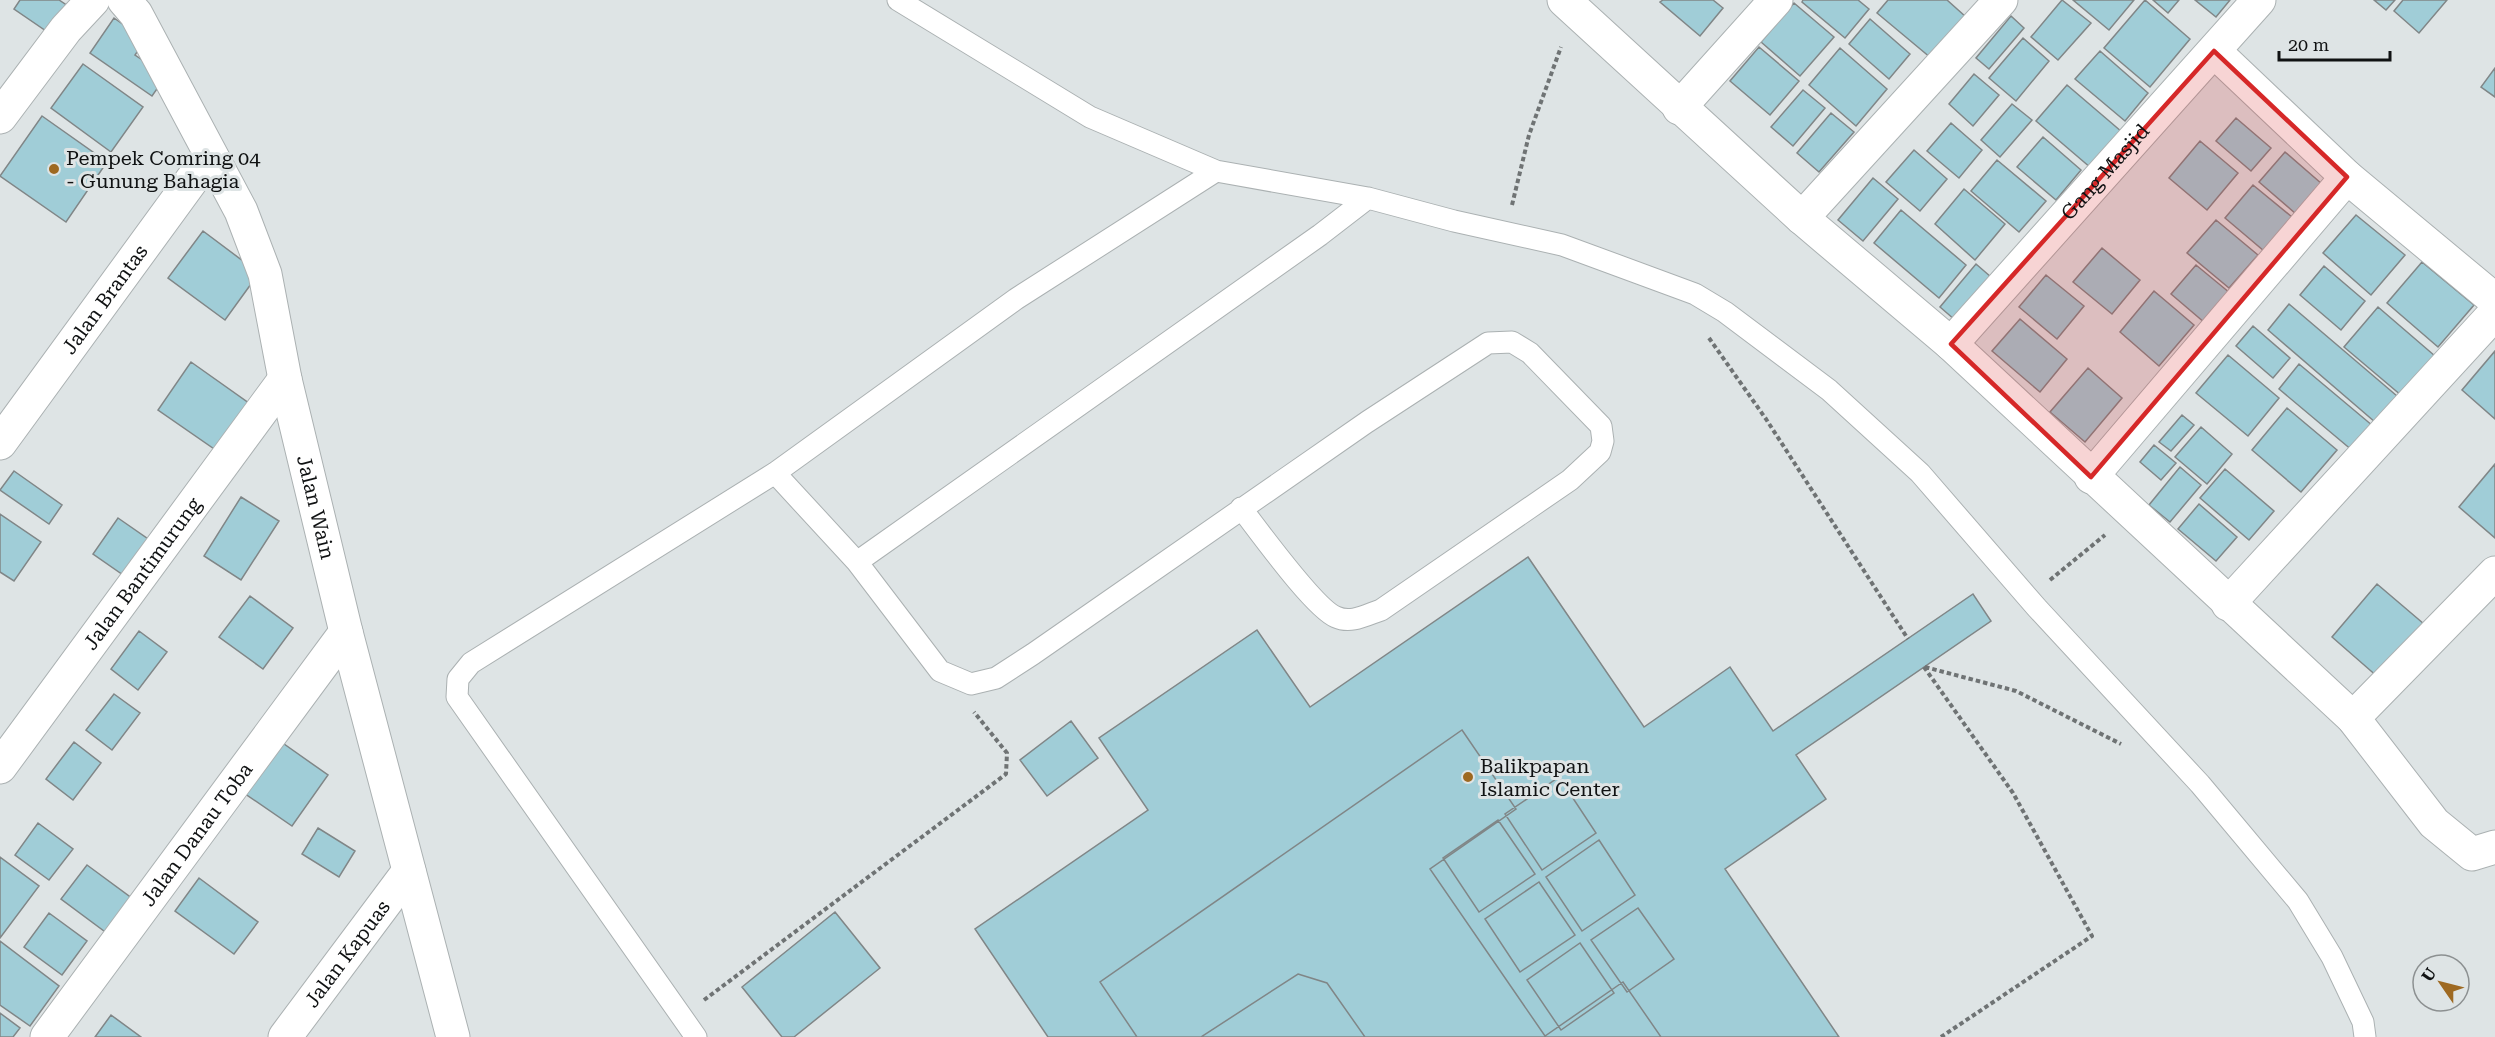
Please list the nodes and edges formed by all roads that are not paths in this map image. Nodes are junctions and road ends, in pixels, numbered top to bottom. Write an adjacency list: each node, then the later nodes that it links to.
1 (93, 0): 10 (street)
2 (124, 0): 11 (street, Jalan Wain)
3 (898, 0): 12 (lane)
4 (1776, 0): 9 (street)
5 (2001, 0): 15 (street)
6 (2259, 0): 8 (street, Gang Masjid)
7 (1571, 7): 9 (street)
8 (2214, 51): 13 (street); 18 (street, Gang Masjid)
9 (1679, 108): 15 (street)
10 (0, 117)
11 (210, 155): 19 (street, Jalan Wain); 20 (street, Jalan Brantas)
12 (1216, 171): 14 (lane); 21 (lane)
13 (2347, 177): 16 (street); 22 (street)
14 (1368, 198): 24 (lane); 36 (lane)
15 (1802, 218): 18 (street)
16 (2495, 300)
17 (2495, 313): 26 (street)
18 (1951, 344): 22 (street)
19 (285, 379): 27 (street, Jalan Wain); 29 (street, Jalan Bantimurung)
20 (0, 442)
21 (775, 474): 24 (lane); 35 (lane)
22 (2091, 477): 26 (street)
23 (1241, 508): 23 (lane); 24 (lane)
24 (858, 562)
25 (2495, 573): 28 (street)
26 (2228, 604): 28 (street)
27 (346, 632): 31 (street, Jalan Wain); 32 (street, Jalan Danau Toba)
28 (2353, 718): 30 (street)
29 (0, 767)
30 (2495, 847)
31 (409, 871): 33 (street, Jalan Kapuas); 34 (street, Jalan Wain)
32 (47, 1037)
33 (285, 1037)
34 (453, 1037)
35 (696, 1037)
36 (2365, 1037)

